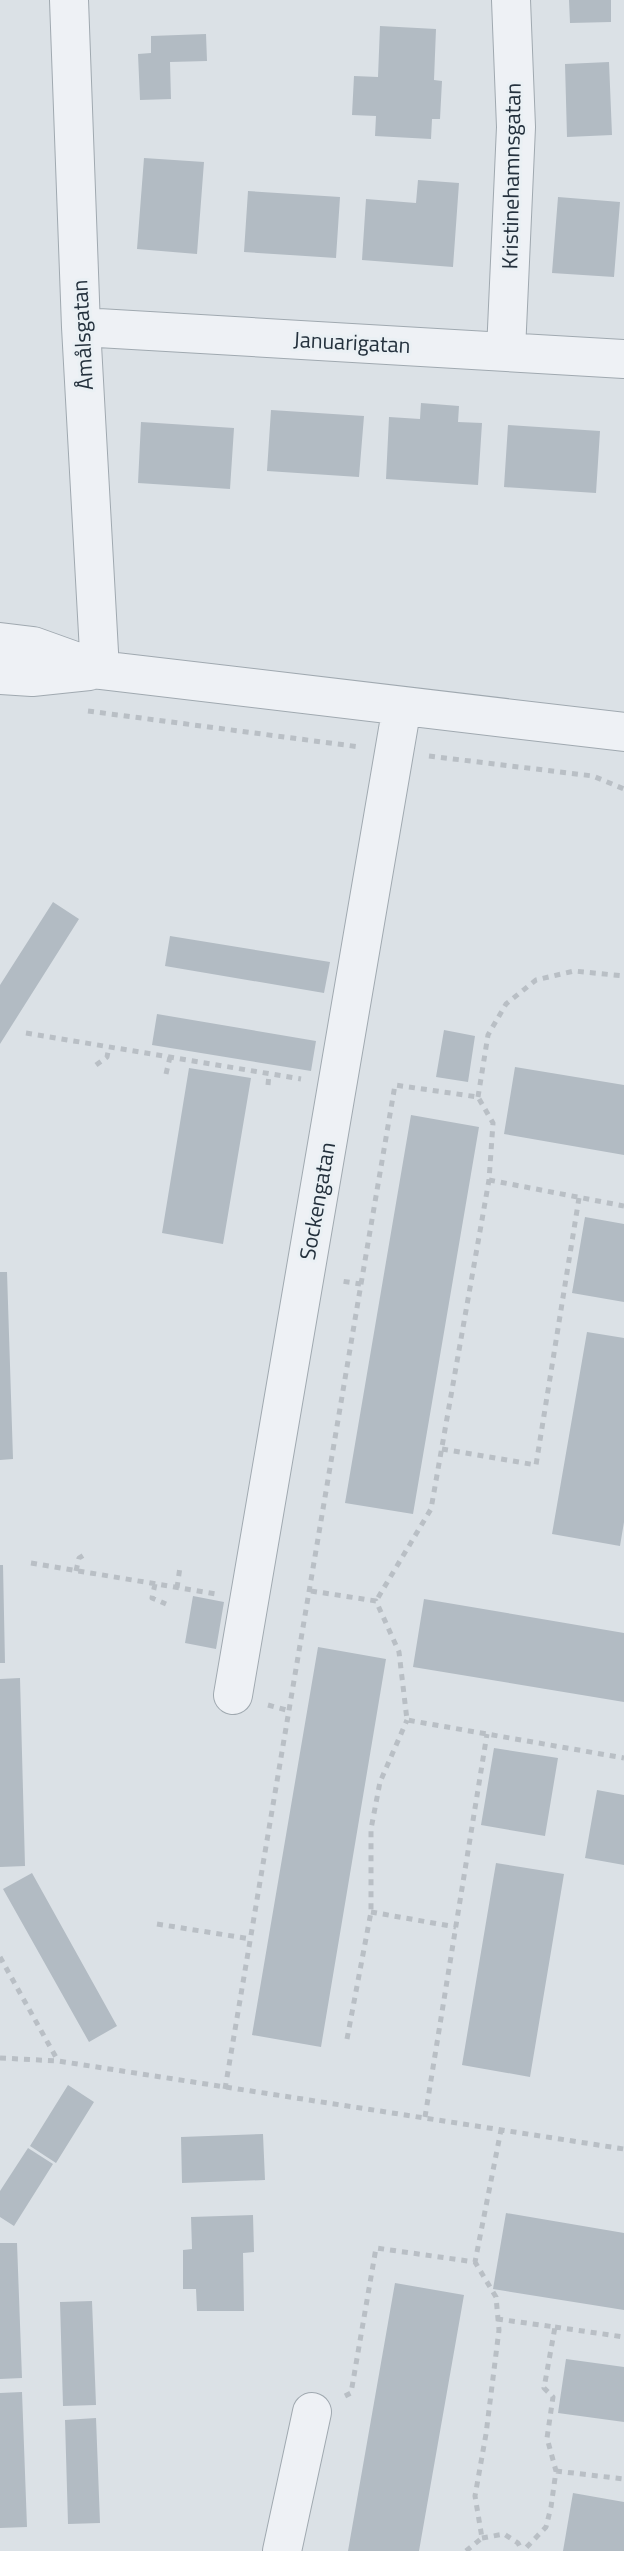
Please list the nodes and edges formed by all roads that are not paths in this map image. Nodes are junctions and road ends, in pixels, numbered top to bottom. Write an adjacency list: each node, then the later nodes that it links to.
1 (69, 0): 3 (street, Åmålsgatan)
2 (511, 0): 4 (street, Kristinehamnsgatan)
3 (81, 327): 4 (street, Januarigatan); 7 (street, Åmålsgatan)
4 (506, 351): 5 (street, Januarigatan)
5 (624, 359)
6 (0, 642): 7 (street)
7 (100, 670): 8 (street); 9 (street)
8 (0, 675)
9 (402, 706): 10 (street); 11 (street, Sockengatan)
10 (624, 732)
11 (233, 1695)
12 (312, 2412): 13 (street)
13 (282, 2551)

